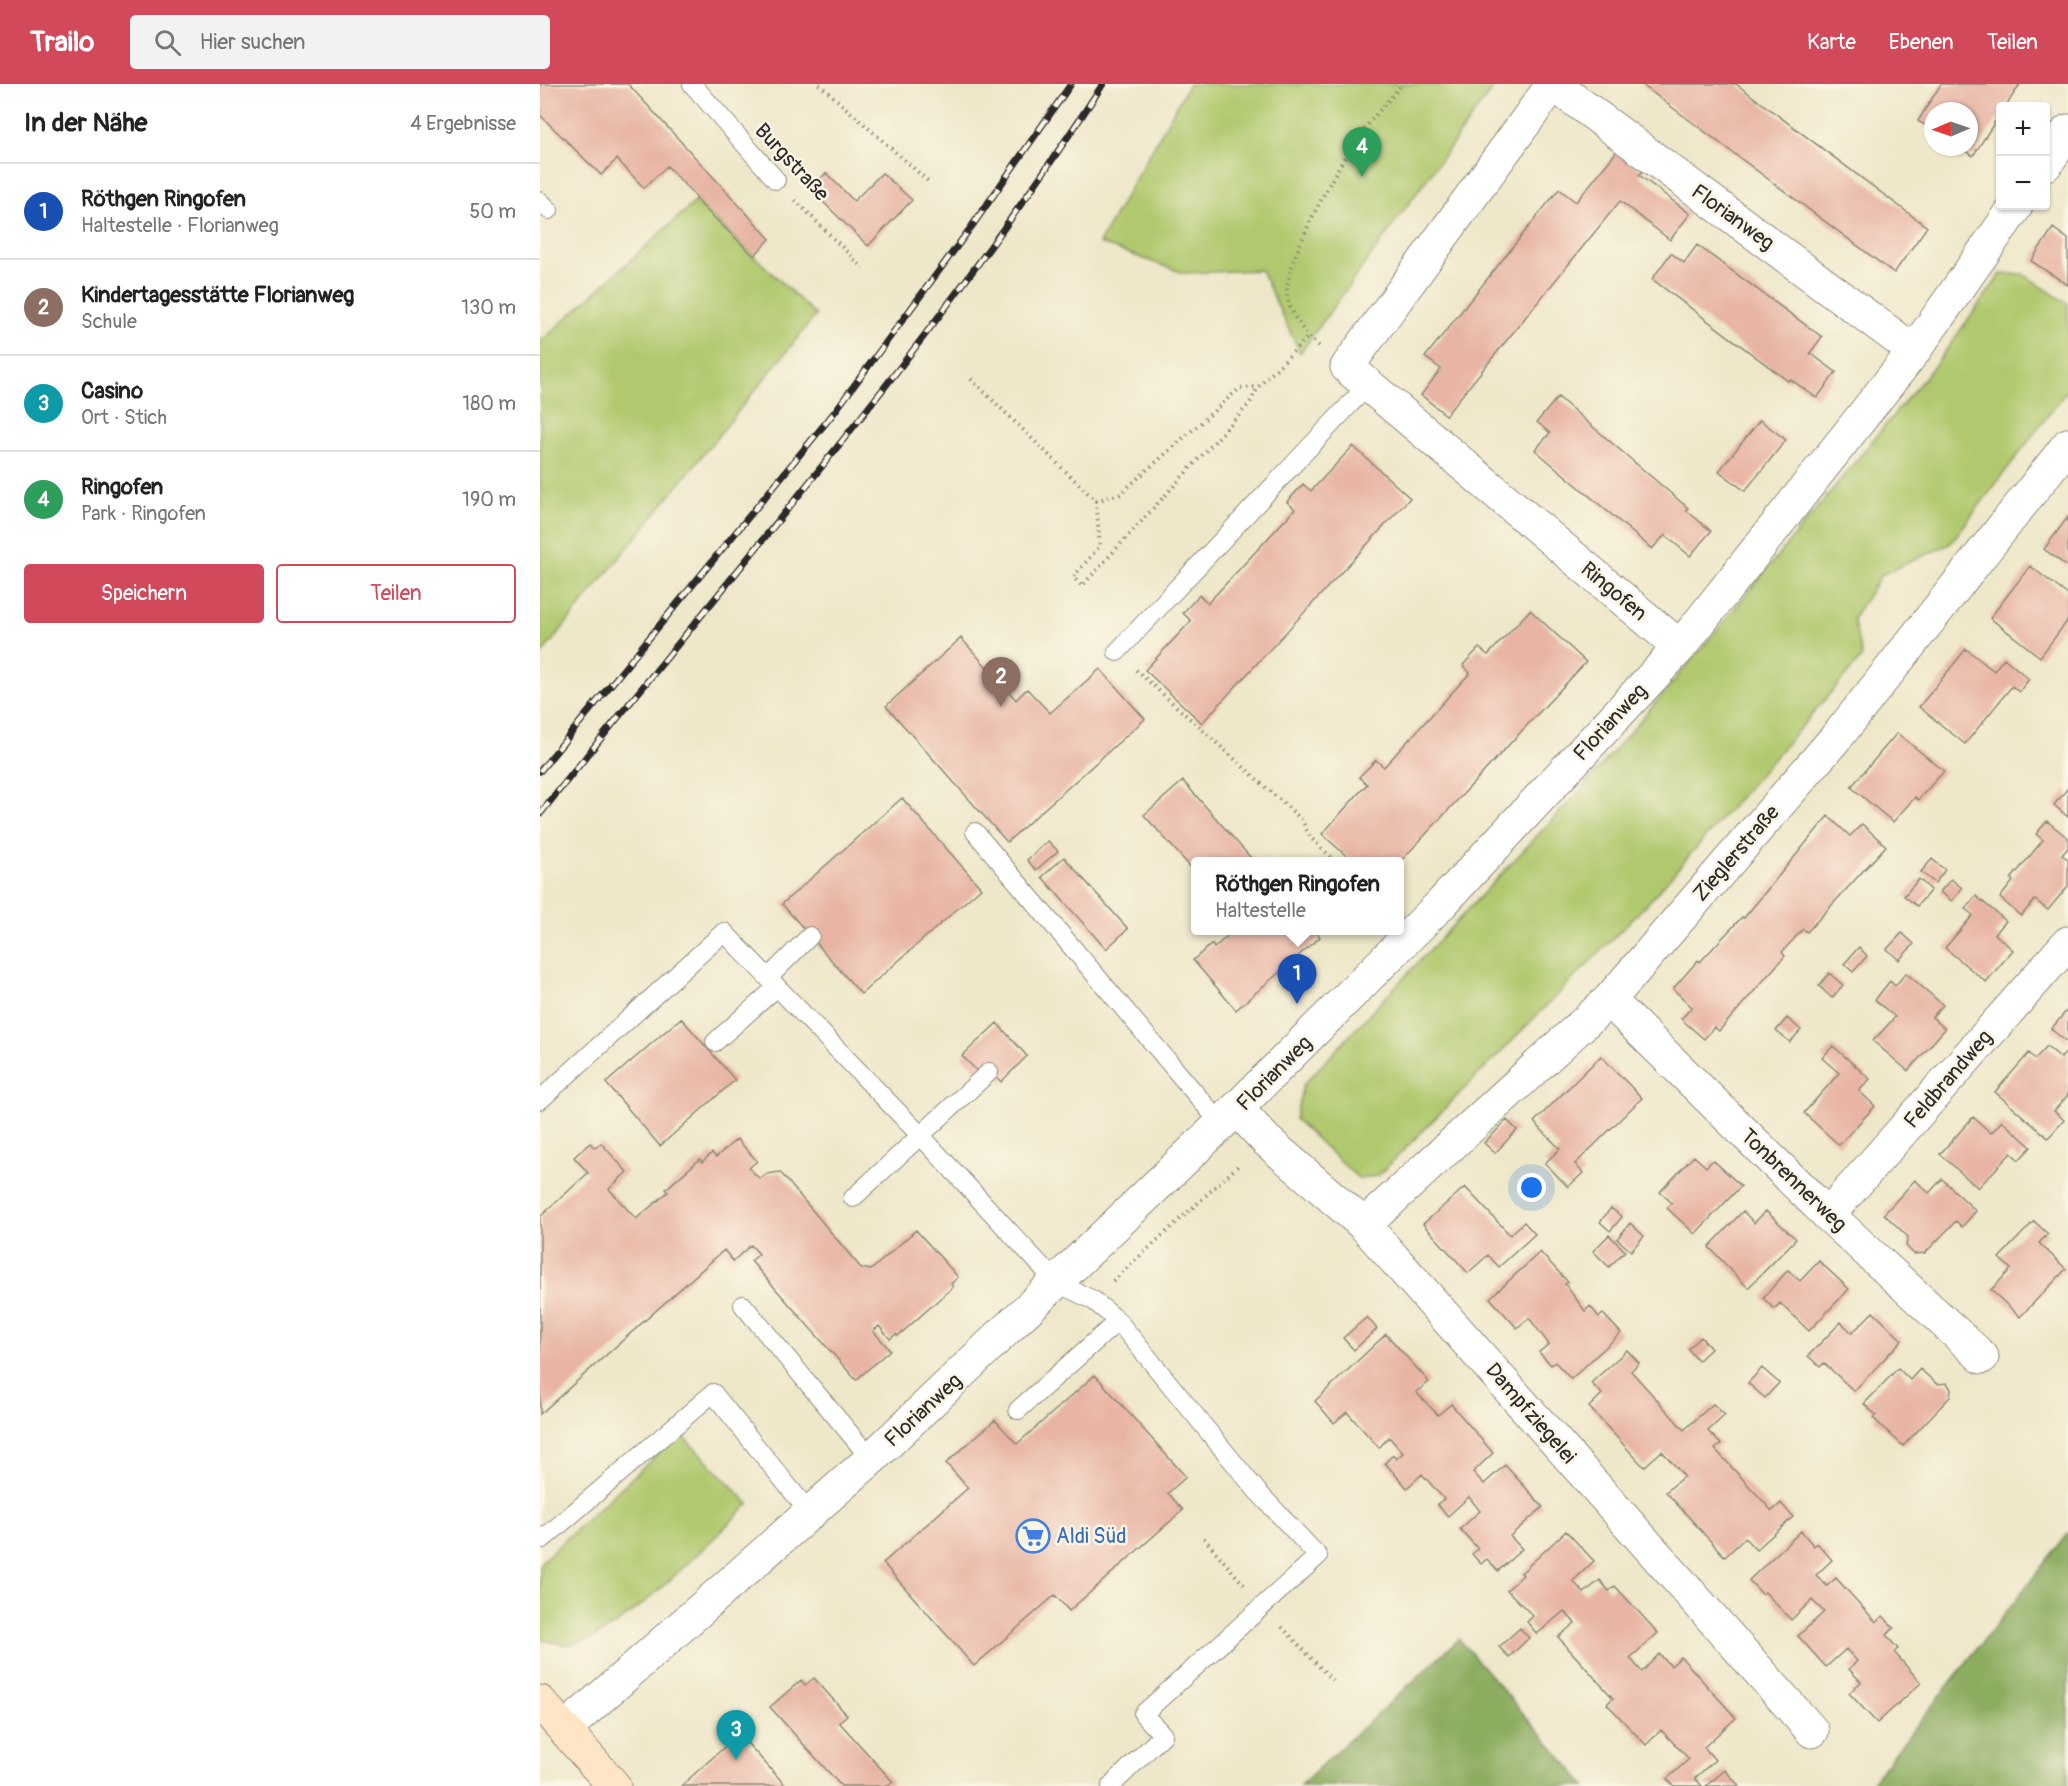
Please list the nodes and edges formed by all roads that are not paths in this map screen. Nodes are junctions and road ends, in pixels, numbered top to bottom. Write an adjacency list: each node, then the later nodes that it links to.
1 (692, 84): 5 (lane, Burgstraße)
2 (1553, 84): 7 (street, Florianweg); 8 (street, Ringofen)
3 (2068, 130): 4 (street)
4 (2050, 158)
5 (776, 180)
6 (2013, 210): 7 (street, Florianweg)
7 (1914, 351): 10 (street, Florianweg)
8 (1369, 384): 10 (street, Ringofen); 11 (lane)
9 (2068, 445): 16 (street, Zieglerstraße)
10 (1680, 647): 20 (street, Florianweg)
11 (1117, 652)
12 (975, 832): 20 (lane)
13 (810, 936): 15 (lane)
14 (2068, 943): 23 (street, Feldbrandweg)
15 (772, 982): 17 (lane); 19 (lane); 21 (lane)
16 (1609, 1000): 23 (street, Tonbrennerweg); 24 (street, Zieglerstraße)
17 (715, 1042)
18 (989, 1072): 21 (lane)
19 (540, 1100)
20 (1229, 1117): 24 (street, Dampfziegelei); 25 (street, Florianweg)
21 (921, 1136): 22 (lane); 25 (lane)
22 (853, 1198)
23 (1828, 1215): 28 (street, Tonbrennerweg)
24 (1364, 1225): 35 (street, Dampfziegelei)
25 (1057, 1283): 27 (lane); 30 (street, Florianweg)
26 (743, 1305): 30 (lane)
27 (1118, 1321): 29 (lane); 37 (lane)
28 (1982, 1357)
29 (1018, 1410)
30 (871, 1459): 31 (street, Florianweg)
31 (809, 1512): 32 (lane); 34 (street, Florianweg)
32 (540, 1536)
33 (540, 1702): 34 (main road)
34 (565, 1729): 36 (main road)
35 (1812, 1731)
36 (614, 1786)
37 (1111, 1786)

